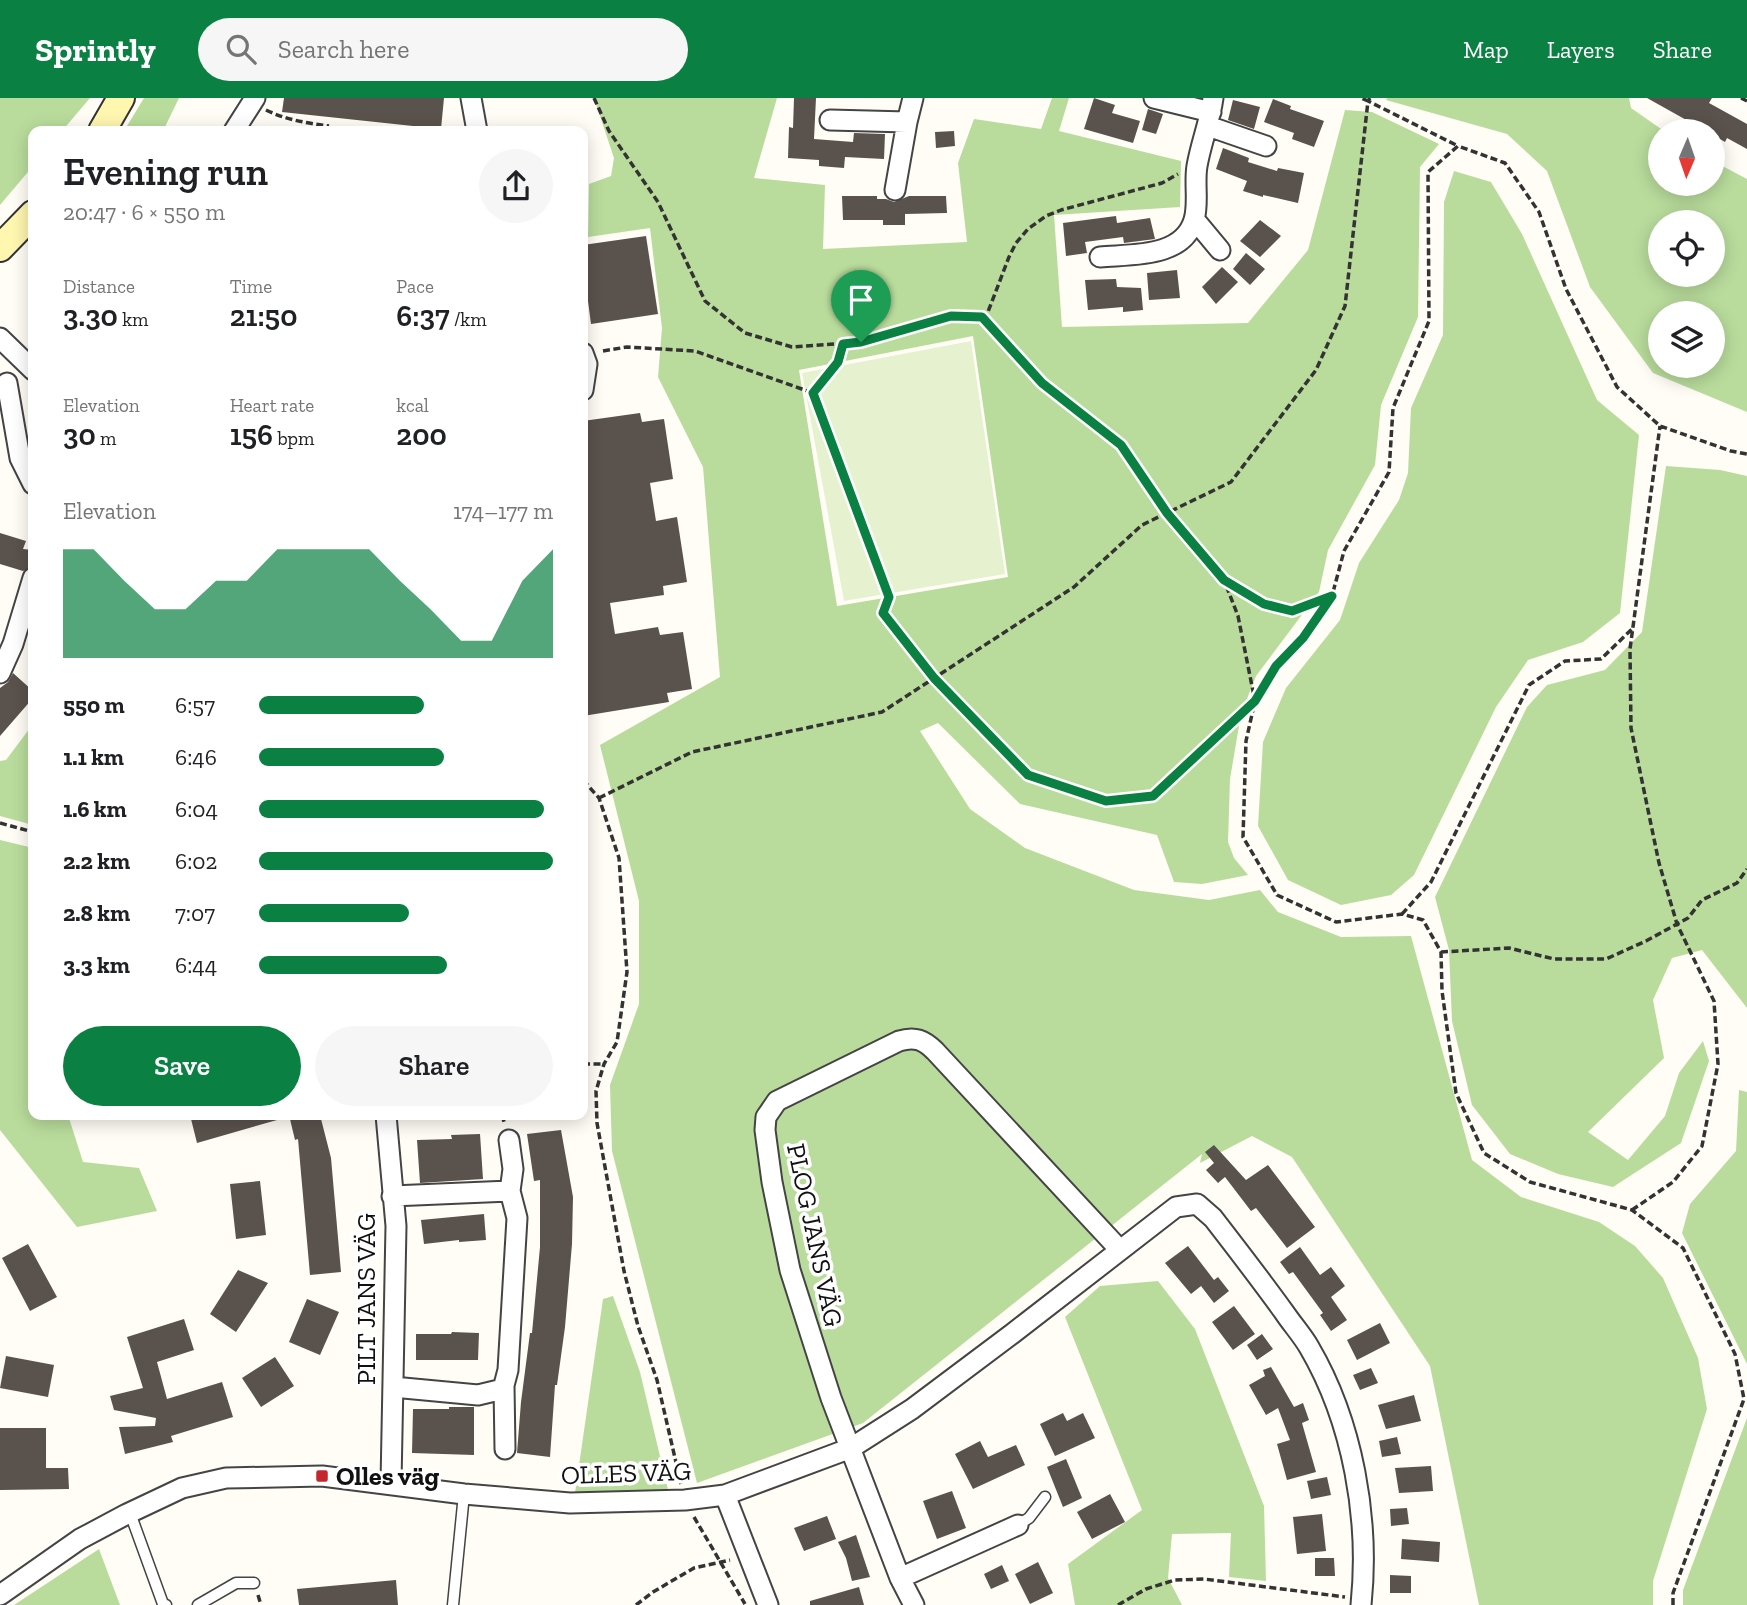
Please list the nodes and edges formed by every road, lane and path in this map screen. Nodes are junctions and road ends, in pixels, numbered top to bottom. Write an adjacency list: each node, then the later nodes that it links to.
1 (121, 98): 14 (street)
2 (471, 98): 17 (street)
3 (594, 98): 29 (path)
4 (913, 98): 13 (street)
5 (1154, 98): 11 (street)
6 (1361, 98): 8 (path)
7 (1741, 98): 10 (path)
8 (1369, 99): 19 (path); 37 (path)
9 (254, 100): 15 (street); 16 (path)
10 (1747, 101)
11 (1210, 112): 18 (street); 20 (street)
12 (830, 120): 13 (street)
13 (907, 122): 21 (street)
14 (105, 126)
15 (237, 126)
16 (329, 126)
17 (476, 126)
18 (1266, 146)
19 (1458, 146): 34 (path); 40 (path)
20 (1196, 168): 23 (street); 27 (path)
21 (895, 190)
22 (28, 219): 24 (street)
23 (1195, 220): 25 (street); 26 (street)
24 (0, 248)
25 (1220, 250)
26 (1100, 257)
27 (982, 317): 29 (path); 37 (path)
28 (0, 338): 31 (street)
29 (843, 344): 33 (path)
30 (588, 352): 33 (path)
31 (27, 364): 32 (street)
32 (4, 387): 36 (street)
33 (813, 393): 43 (path)
34 (1660, 426): 35 (path); 41 (path)
35 (1747, 454)
36 (28, 474)
37 (1167, 513): 38 (path); 43 (path)
38 (1224, 580): 40 (path); 44 (path)
39 (28, 594): 42 (street)
40 (1332, 596): 44 (path)
41 (1633, 628): 50 (path); 51 (path)
42 (0, 674)
43 (934, 678): 44 (path); 46 (path)
44 (1255, 701): 50 (path)
45 (588, 786): 46 (path)
46 (599, 798): 53 (path)
47 (0, 823): 48 (path)
48 (28, 831)
49 (1747, 869): 51 (path)
50 (1402, 914): 52 (path)
51 (1677, 924): 52 (path); 59 (path)
52 (1441, 951): 59 (path)
53 (604, 1064): 54 (path); 69 (path)
54 (588, 1065)
55 (386, 1120): 58 (street, PILT JANS VÄG)
56 (509, 1140): 57 (street)
57 (510, 1191): 58 (street); 61 (street)
58 (392, 1196): 62 (street, PILT JANS VÄG)
59 (1632, 1210): 86 (path)
60 (1120, 1250): 63 (street, OLLES VÄG); 63 (street, PLOG JANS VÄG); 77 (street, OLLES VÄG)
61 (504, 1386): 62 (street); 64 (street)
62 (393, 1387): 65 (street, PILT JANS VÄG)
63 (851, 1448): 67 (street, OLLES VÄG); 74 (street, PLOG JANS VÄG)
64 (505, 1449)
65 (391, 1483): 66 (street, OLLES VÄG); 70 (street, OLLES VÄG)
66 (464, 1494): 69 (street, OLLES VÄG); 80 (lane)
67 (726, 1495): 69 (street, OLLES VÄG); 72 (street)
68 (1045, 1497): 71 (lane)
69 (685, 1500): 73 (path)
70 (130, 1513): 76 (street, OLLES VÄG); 78 (lane)
71 (1018, 1525): 74 (street)
72 (749, 1554): 73 (path); 83 (street)
73 (721, 1563): 81 (path); 82 (path)
74 (900, 1577): 84 (street, PLOG JANS VÄG)
75 (254, 1583): 79 (lane)
76 (0, 1595)
77 (1361, 1602): 85 (path)
78 (166, 1605)
79 (198, 1605)
80 (453, 1605)
81 (636, 1605)
82 (746, 1605)
83 (768, 1605)
84 (914, 1605)
85 (1118, 1605)
86 (1673, 1605)

